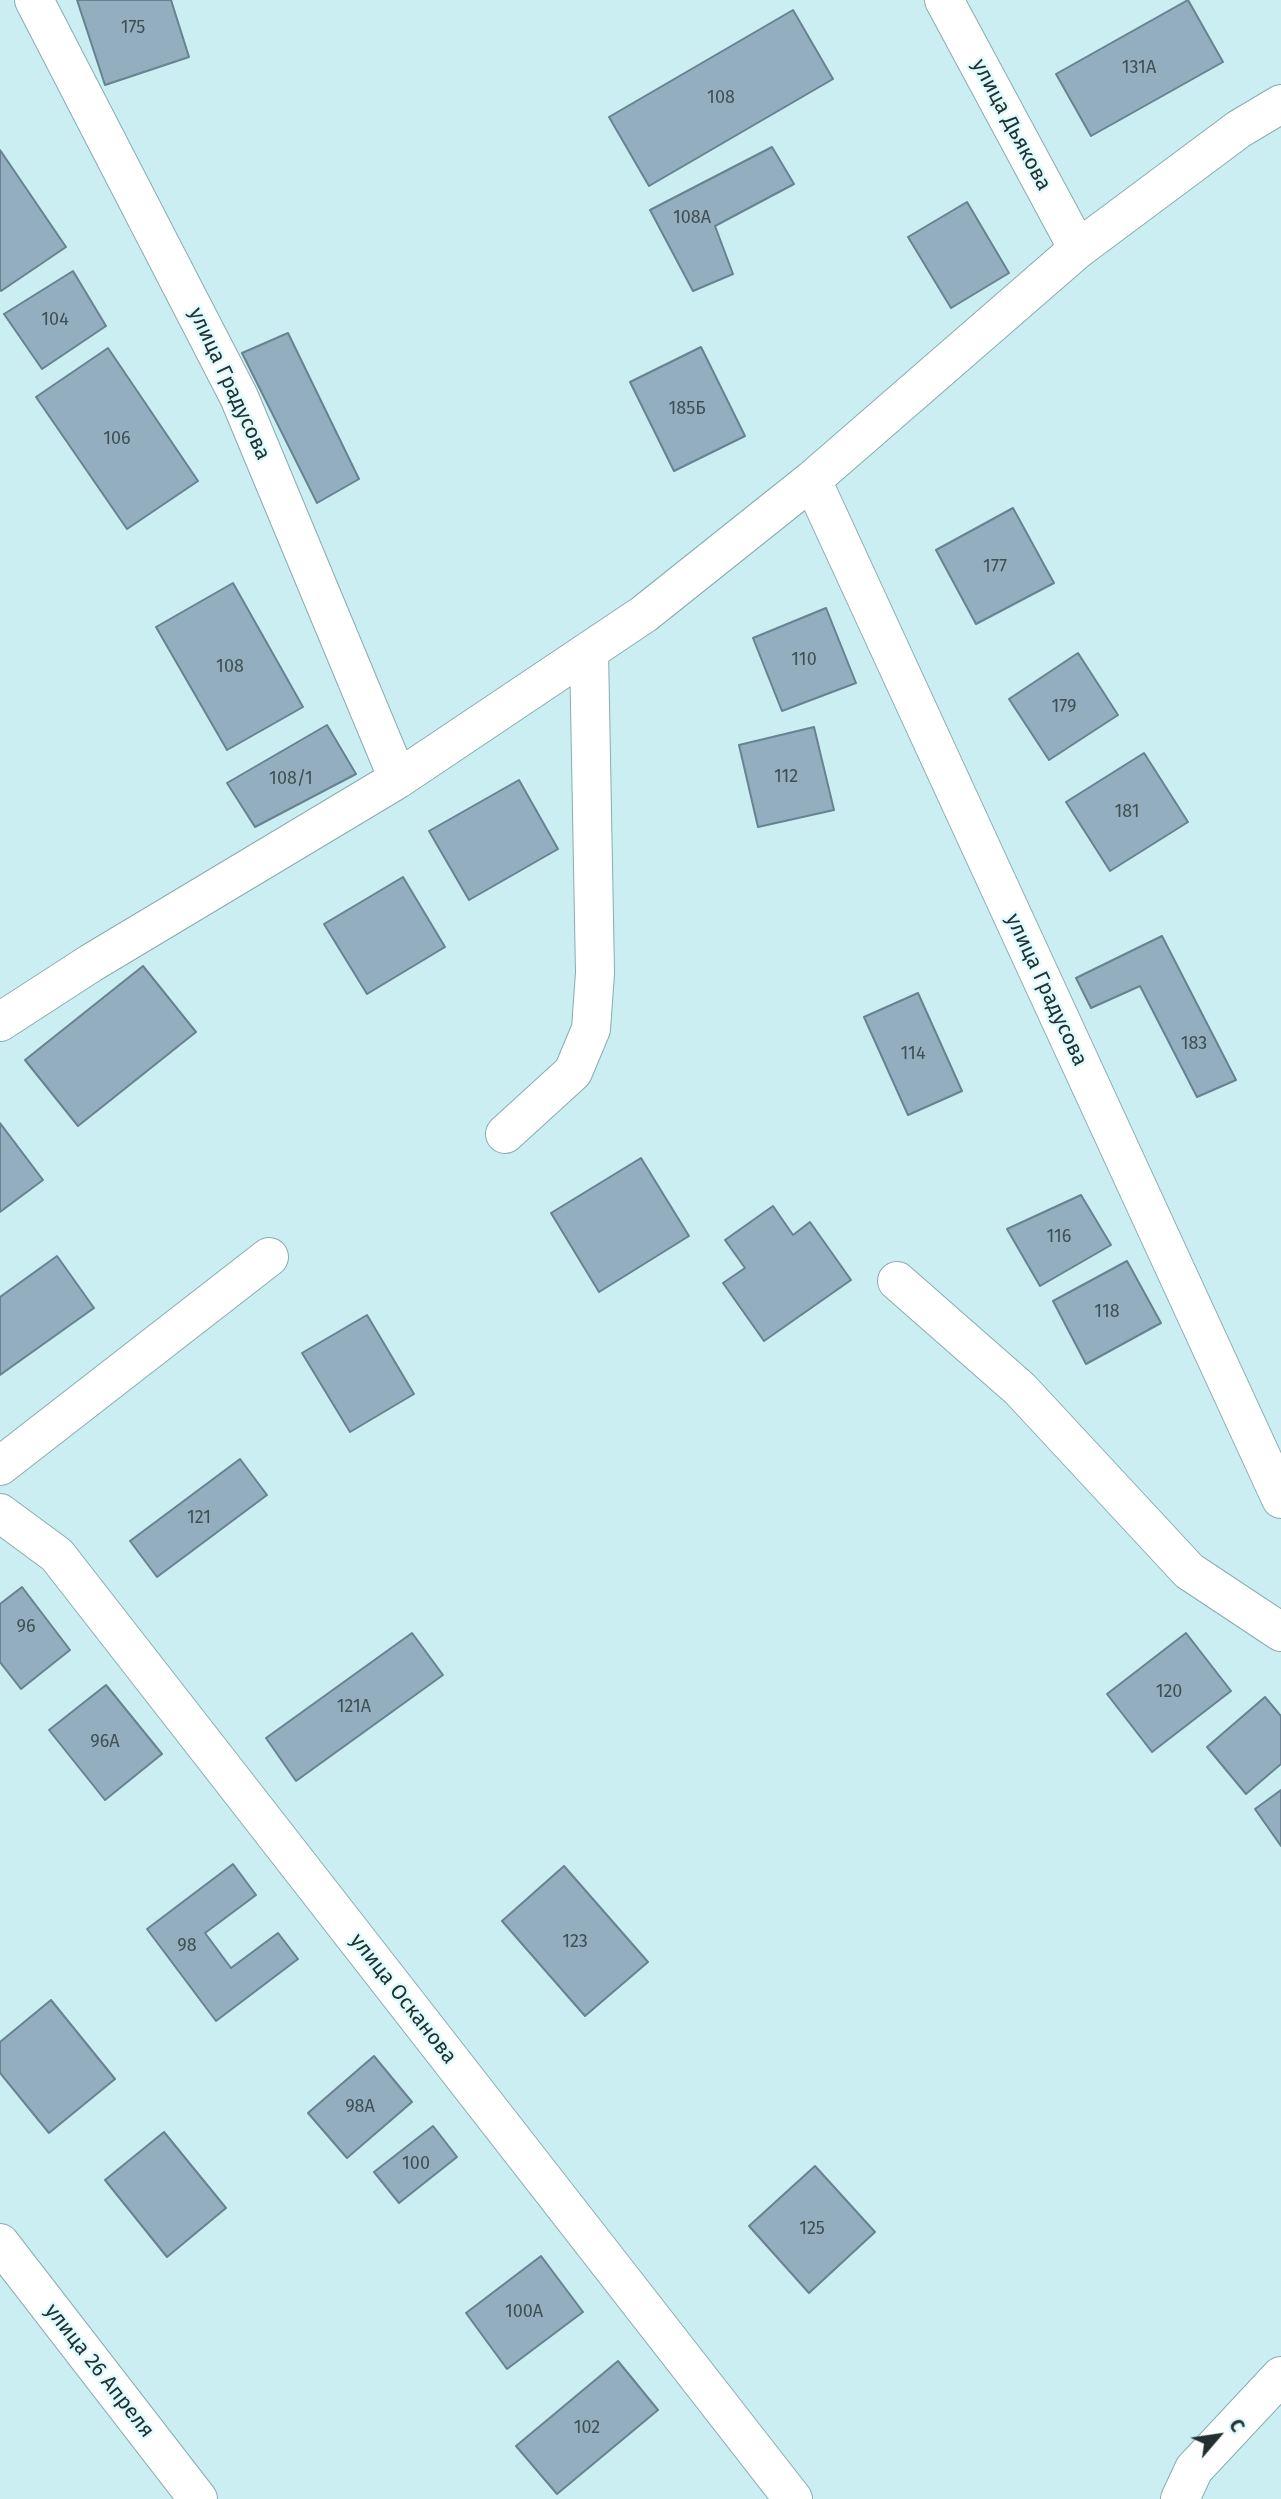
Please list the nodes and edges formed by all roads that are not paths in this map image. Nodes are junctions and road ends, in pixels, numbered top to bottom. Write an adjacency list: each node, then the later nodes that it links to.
1 (34, 0): 7 (street, улица Градусова)
2 (944, 0): 4 (street, улица Дьякова)
3 (1281, 104): 4 (street)
4 (1078, 249): 5 (street)
5 (812, 480): 6 (street); 13 (street, улица Градусова)
6 (589, 651): 7 (street); 9 (street)
7 (398, 779): 8 (street)
8 (0, 1023)
9 (505, 1134)
10 (268, 1257): 12 (street)
11 (897, 1281): 15 (street)
12 (0, 1466)
13 (1281, 1499)
14 (0, 1513): 19 (street, улица Осканова)
15 (1281, 1632)
16 (0, 2243): 18 (street, улица 26 Апреля)
17 (1281, 2376): 20 (street)
18 (198, 2499)
19 (793, 2499)
20 (1180, 2499)

